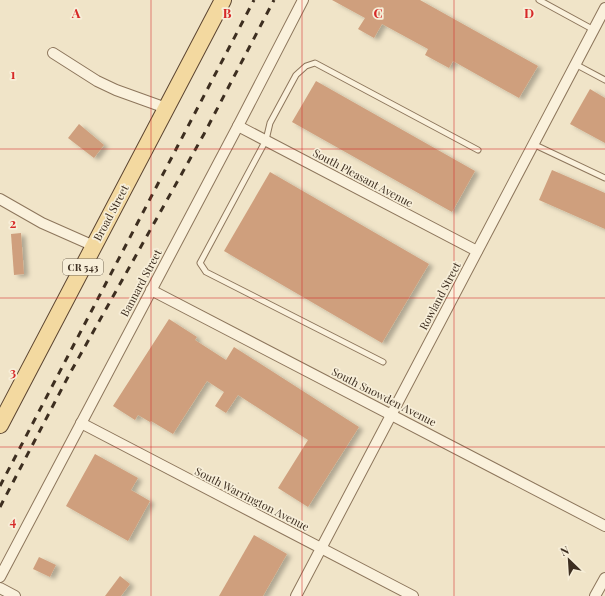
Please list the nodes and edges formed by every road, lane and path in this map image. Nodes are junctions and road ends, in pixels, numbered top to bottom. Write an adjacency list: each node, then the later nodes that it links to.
1 (223, 0): 9 (main road, Broad Street / CR 543)
2 (303, 0): 10 (street, Bannard Street)
3 (539, 0): 5 (lane)
4 (605, 8): 5 (street, Rowland Street)
5 (594, 30): 7 (street, Rowland Street)
6 (53, 53): 9 (street)
7 (575, 64): 8 (lane); 12 (street, Rowland Street)
8 (605, 80)
9 (166, 108): 16 (main road, Broad Street / CR 543)
10 (238, 126): 11 (street, South Pleasant Avenue); 18 (street, Bannard Street)
11 (266, 140): 13 (lane); 17 (street, South Pleasant Avenue); 19 (lane)
12 (533, 144): 14 (lane); 17 (street, Rowland Street)
13 (478, 150)
14 (605, 178)
15 (0, 199): 16 (street)
16 (94, 246): 22 (main road, Broad Street / CR 543)
17 (477, 251): 20 (street, Rowland Street)
18 (151, 290): 20 (street, South Snowden Avenue); 21 (street, Bannard Street)
19 (383, 362)
20 (391, 415): 23 (street, South Snowden Avenue); 24 (street, Rowland Street)
21 (81, 424): 24 (street, South Warrington Avenue); 25 (street, Bannard Street)
22 (0, 425)
23 (605, 526)
24 (321, 548): 29 (street, Rowland Street); 30 (street, South Warrington Avenue)
25 (0, 577)
26 (605, 578): 31 (street)
27 (0, 588): 28 (street)
28 (15, 596)
29 (296, 596)
30 (413, 596)
31 (595, 596)

